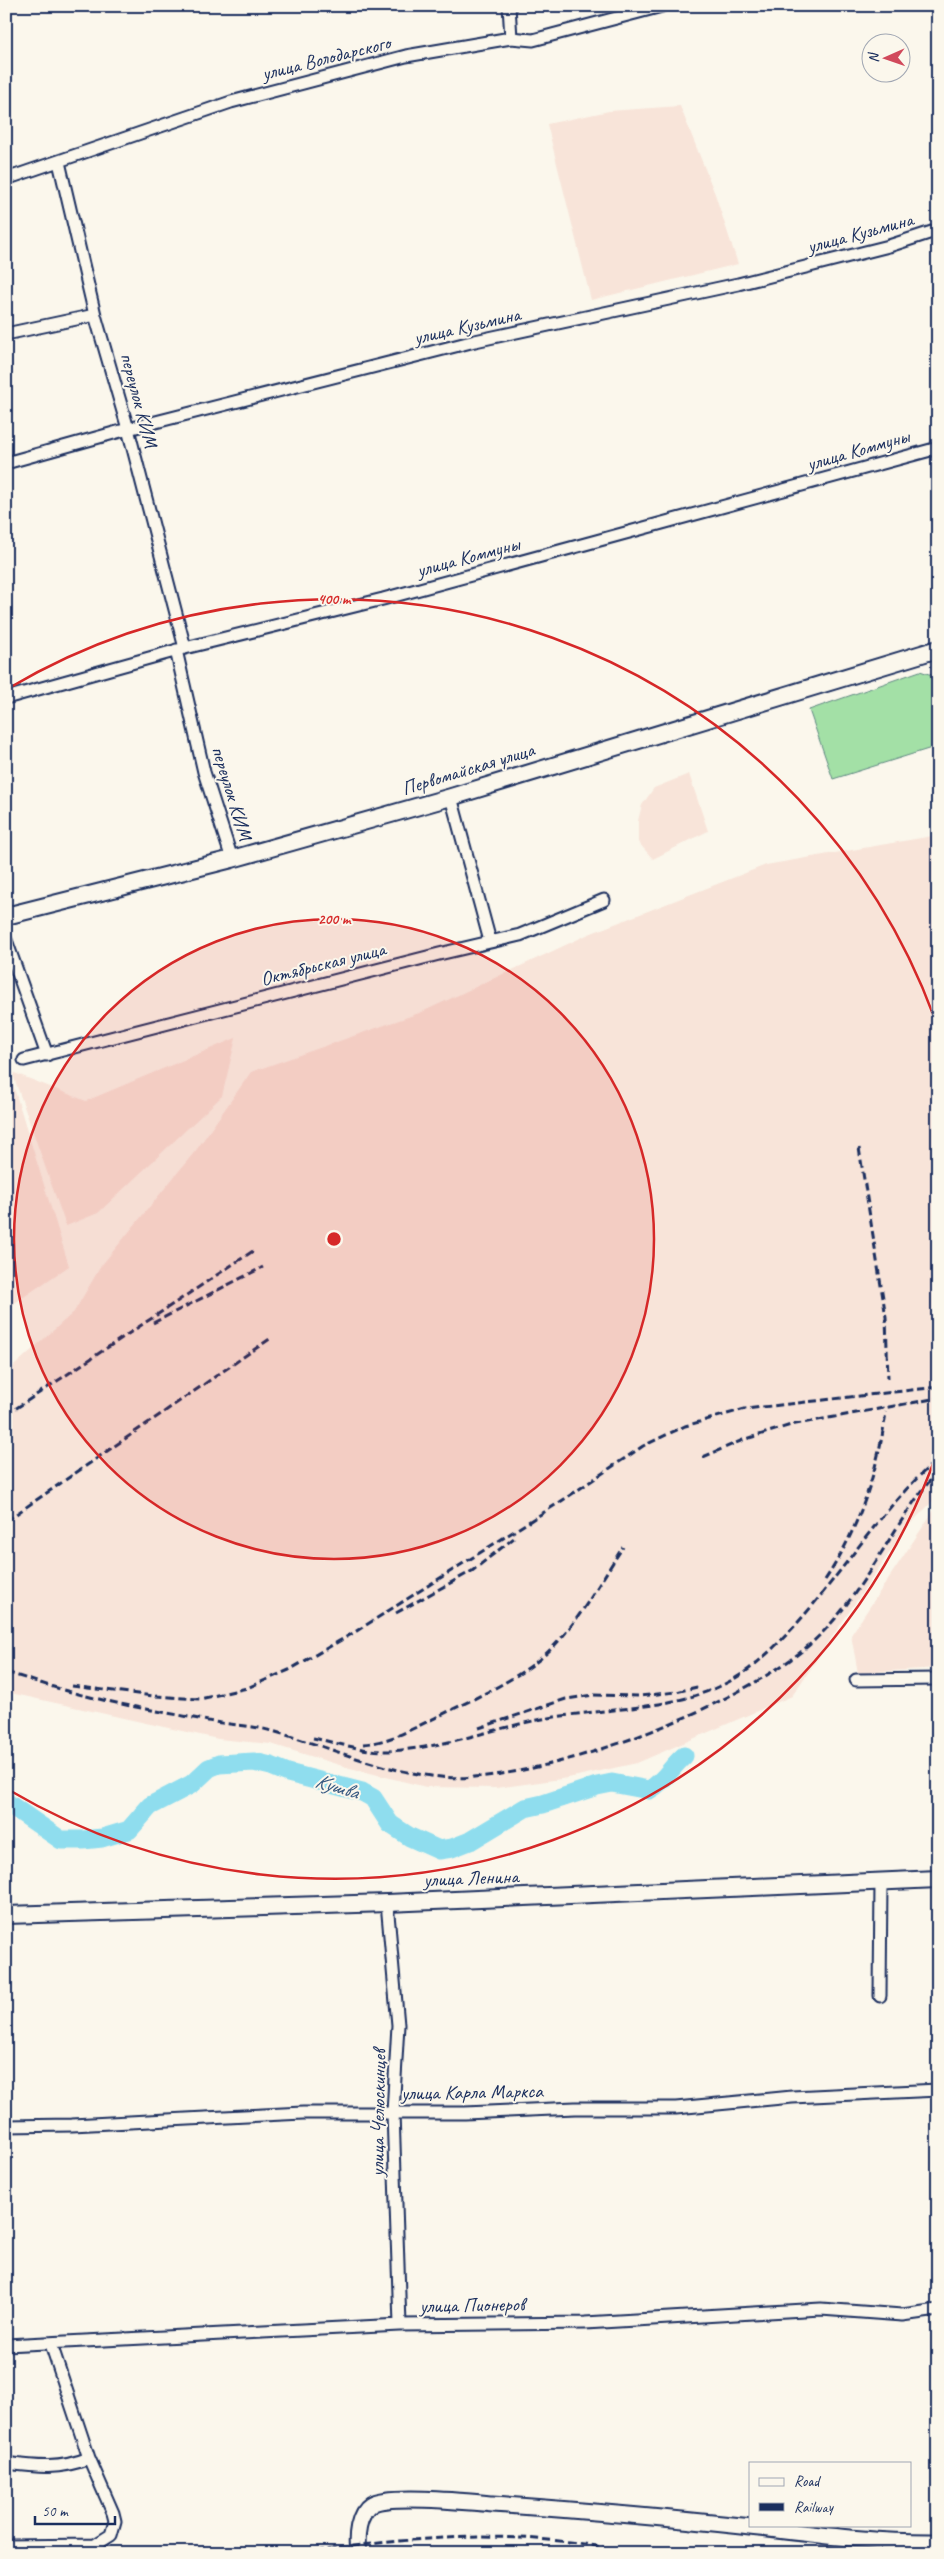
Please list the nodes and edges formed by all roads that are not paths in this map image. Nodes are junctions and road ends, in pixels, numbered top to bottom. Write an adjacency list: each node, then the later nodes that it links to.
1 (509, 6): 3 (street)
2 (662, 6): 3 (street, улица Володарского)
3 (511, 38): 4 (street, улица Володарского)
4 (59, 162): 5 (street, улица Володарского); 7 (street, переулок КИМ)
5 (6, 179)
6 (938, 230): 9 (street, улица Кузьмина)
7 (95, 315): 8 (street); 9 (street, переулок КИМ)
8 (6, 334)
9 (128, 429): 11 (street, улица Кузьмина); 12 (street, переулок КИМ)
10 (938, 448): 12 (street, улица Коммуны)
11 (6, 463)
12 (181, 649): 14 (street, улица Коммуны); 16 (street, переулок КИМ)
13 (935, 652): 15 (main road, Первомайская улица)
14 (6, 698)
15 (451, 797): 16 (main road, Первомайская улица); 20 (street)
16 (232, 859): 18 (main road, Первомайская улица)
17 (604, 900): 20 (street, Октябрьская улица)
18 (6, 916)
19 (6, 940): 21 (street)
20 (490, 942): 21 (street, Октябрьская улица)
21 (47, 1055): 22 (street, Октябрьская улица)
22 (24, 1060)
23 (938, 1679): 24 (street)
24 (856, 1680)
25 (938, 1879): 26 (main road, улица Ленина)
26 (881, 1882): 27 (main road, улица Ленина); 29 (street)
27 (387, 1903): 28 (main road, улица Ленина); 31 (street, улица Челюскинцев)
28 (6, 1915)
29 (880, 1996)
30 (938, 2090): 31 (street, улица Карла Маркса)
31 (393, 2113): 32 (street, улица Карла Маркса); 34 (street, улица Челюскинцев)
32 (6, 2126)
33 (938, 2310): 34 (street, улица Пионеров)
34 (400, 2325): 35 (street, улица Пионеров)
35 (51, 2344): 36 (street, улица Пионеров); 37 (street)
36 (6, 2345)
37 (88, 2458): 38 (street); 40 (street)
38 (6, 2463)
39 (938, 2542): 41 (street)
40 (6, 2546)
41 (358, 2553)

